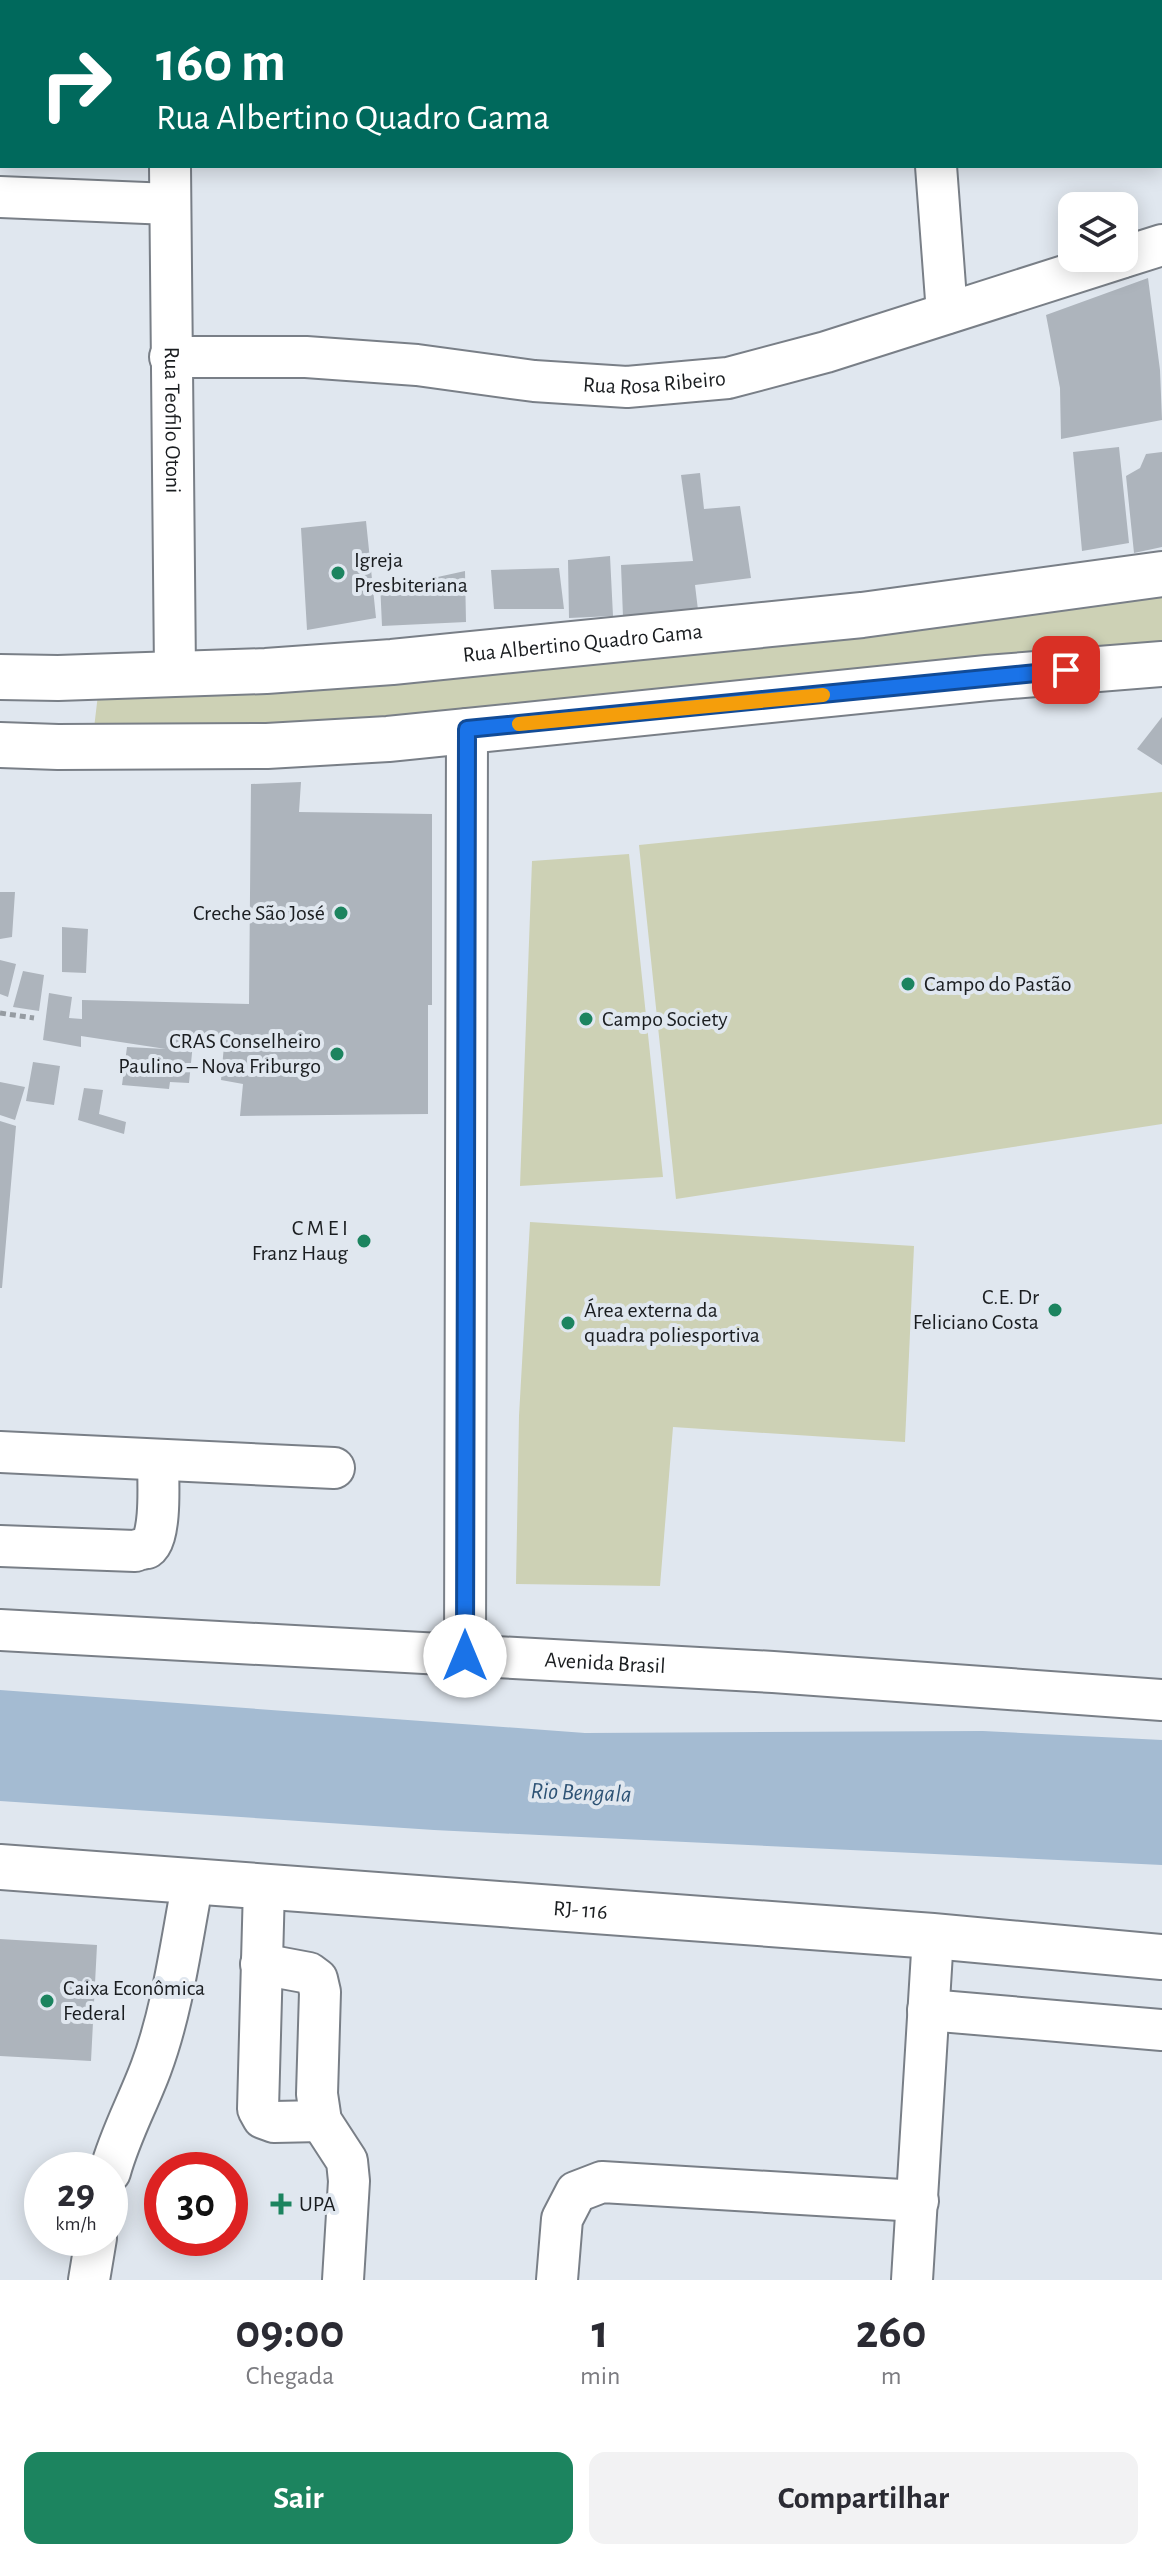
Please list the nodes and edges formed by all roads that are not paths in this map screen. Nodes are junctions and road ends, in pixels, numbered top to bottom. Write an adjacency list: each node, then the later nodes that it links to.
1 (936, 168): 7 (street)
2 (170, 185): 3 (street); 8 (street, Rua Teofilo Otoni)
3 (0, 197)
4 (1162, 245): 5 (street, Rua Rosa Ribeiro)
5 (1138, 253)
6 (1077, 272): 7 (street, Rua Rosa Ribeiro)
7 (947, 313): 8 (street, Rua Rosa Ribeiro)
8 (170, 357): 11 (street, Rua Teofilo Otoni)
9 (1162, 574): 11 (main road, Rua Albertino Quadro Gama)
10 (1162, 664): 14 (main road)
11 (175, 672): 13 (main road, Rua Albertino Quadro Gama)
12 (0, 677): 13 (main road, Rua Albertino Quadro Gama)
13 (58, 678): 16 (main road)
14 (467, 729): 16 (main road); 22 (street)
15 (0, 745): 16 (main road)
16 (58, 747)
17 (0, 1452): 18 (street)
18 (158, 1461): 19 (street); 20 (street)
19 (334, 1468)
20 (0, 1546)
21 (0, 1630): 22 (street, Avenida Brasil)
22 (465, 1656): 23 (street, Avenida Brasil)
23 (1162, 1700)
24 (0, 1867): 25 (main road, RJ- 116)
25 (193, 1881): 26 (main road, RJ- 116); 33 (street)
26 (264, 1887): 27 (main road, RJ- 116); 29 (street)
27 (933, 1936): 28 (main road, RJ- 116); 30 (street)
28 (1162, 1957)
29 (261, 1964): 32 (street); 32 (street)
30 (928, 2010): 31 (street); 34 (street)
31 (1162, 2030)
32 (321, 2121): 37 (street)
33 (116, 2152)
34 (918, 2201): 38 (street); 39 (street)
35 (93, 2256): 36 (street)
36 (89, 2280)
37 (343, 2280)
38 (557, 2280)
39 (912, 2280)

